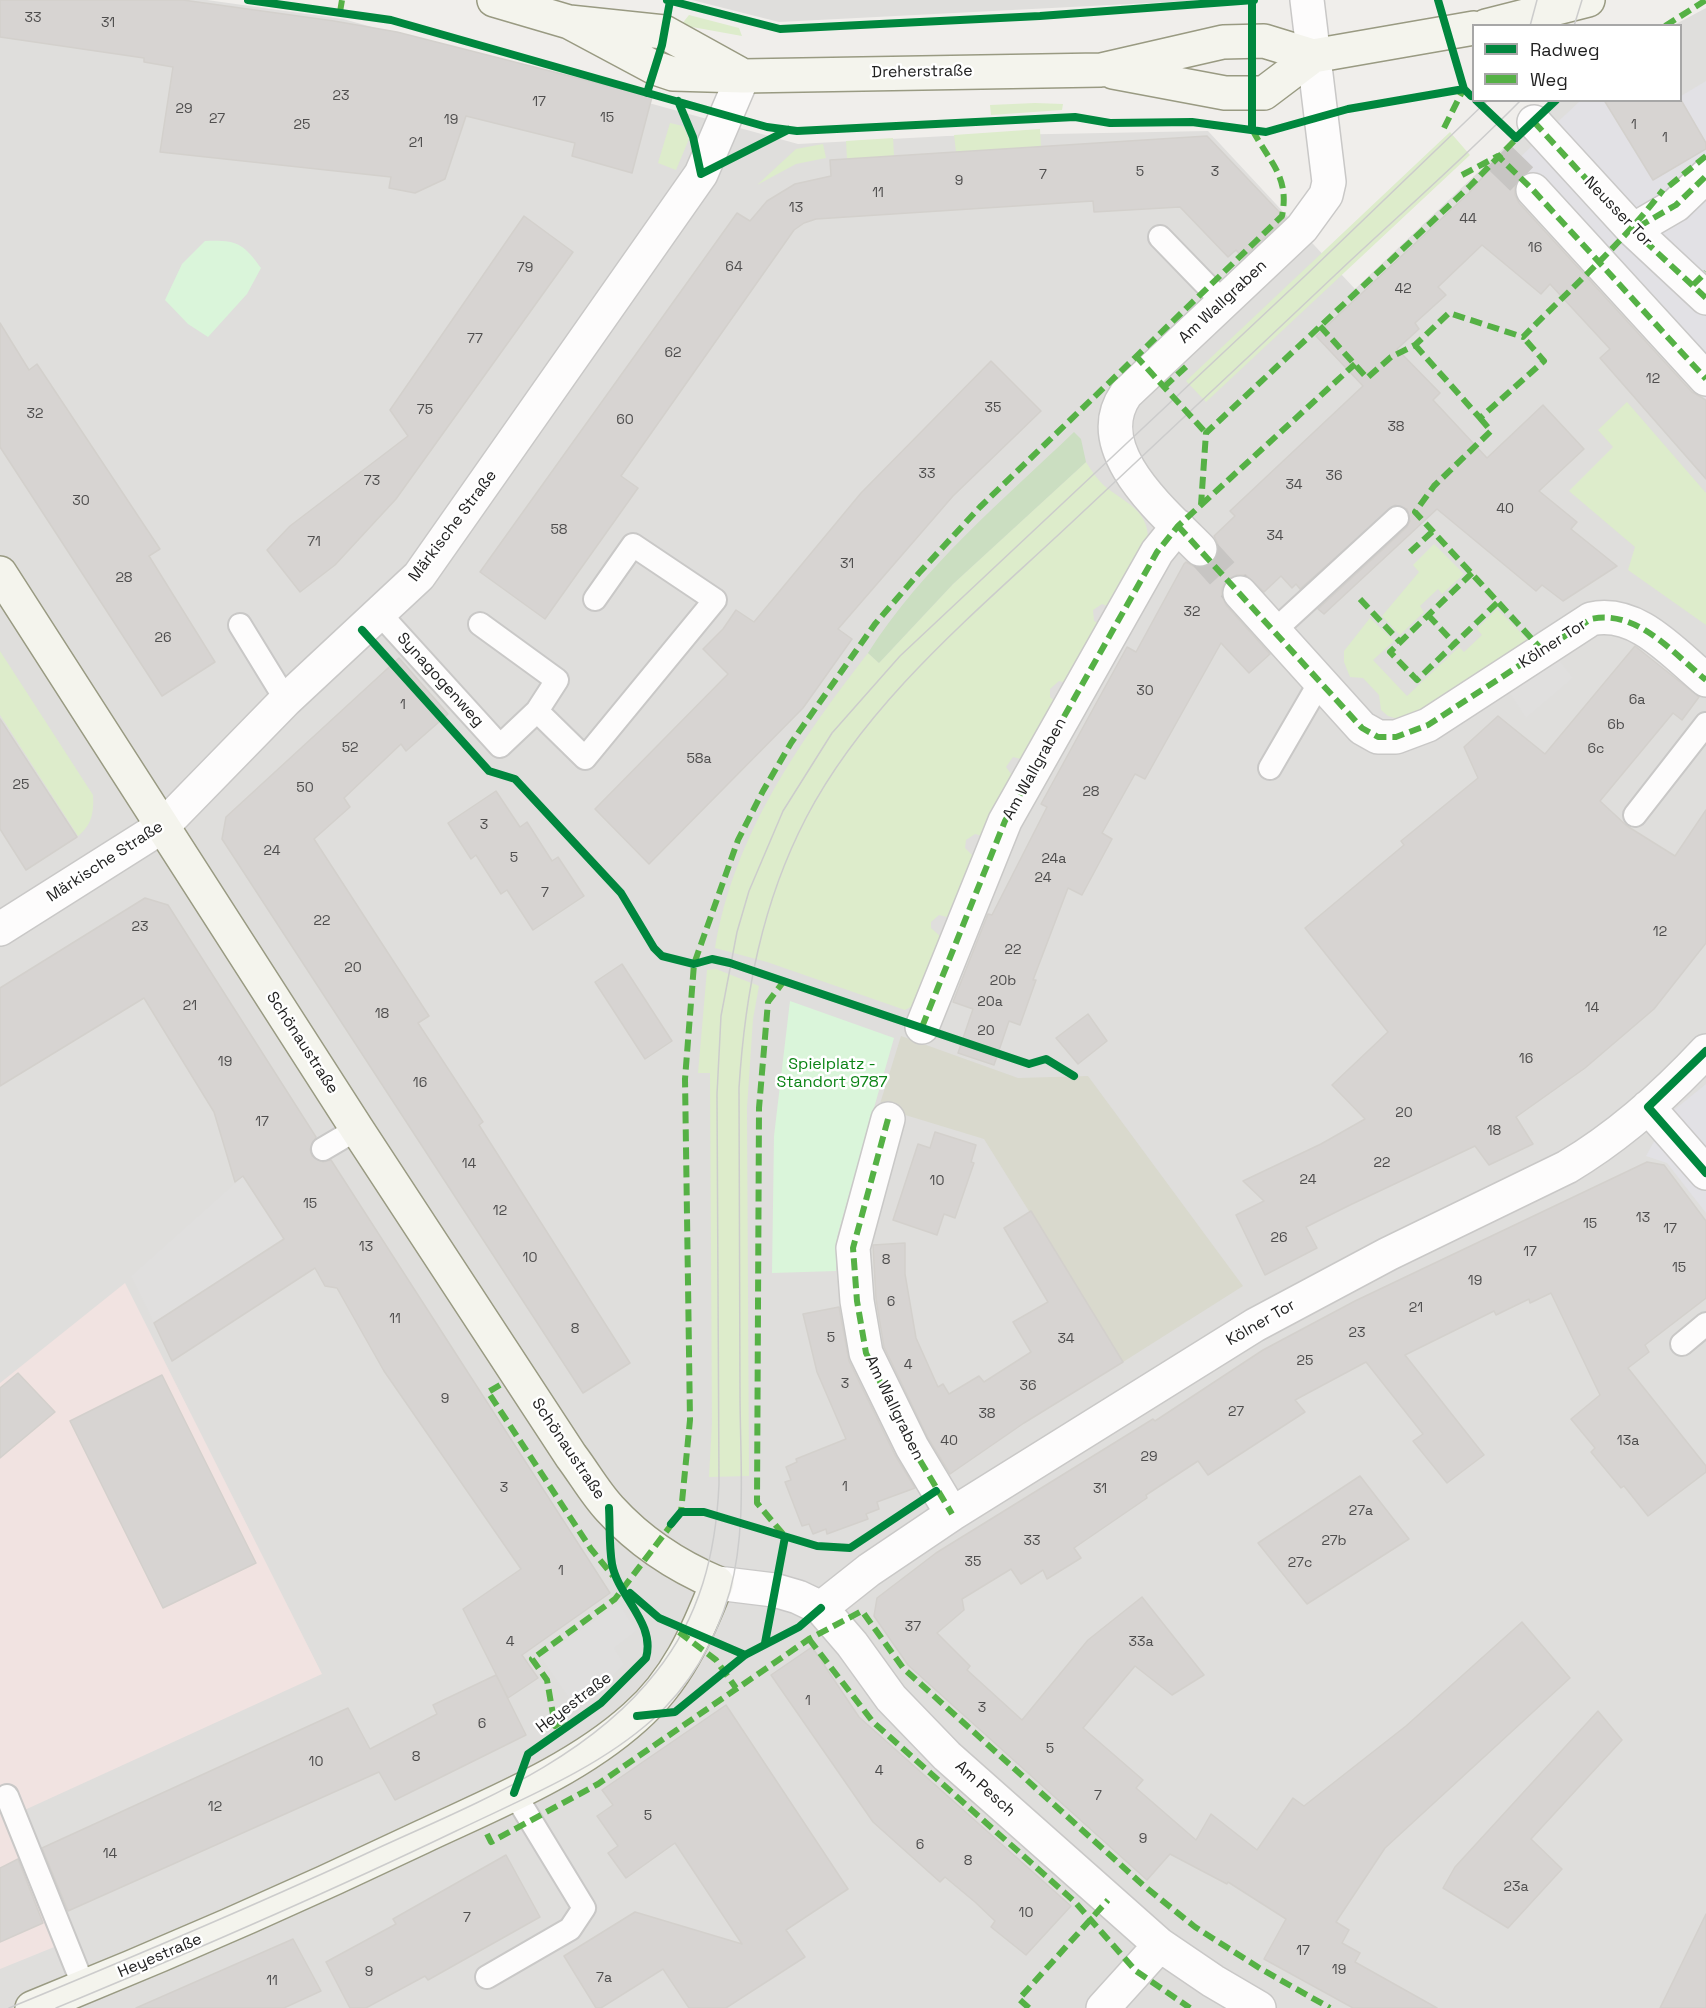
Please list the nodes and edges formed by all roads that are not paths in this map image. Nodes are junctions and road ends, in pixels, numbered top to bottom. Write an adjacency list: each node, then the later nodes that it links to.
1 (494, 0): 7 (street)
2 (1307, 0): 5 (street, Am Wallgraben)
3 (1579, 2): 4 (street, Dreherstraße)
4 (1477, 21): 5 (street, Dreherstraße)
5 (1313, 56): 6 (street, Dreherstraße); 6 (street, Dreherstraße); 14 (street, Am Wallgraben)
6 (1101, 70): 7 (street, Dreherstraße)
7 (743, 76): 20 (street, Märkische Straße)
8 (1534, 122): 11 (street, Neusser Tor)
9 (1705, 163): 11 (street); 11 (street)
10 (1533, 190): 15 (street)
11 (1633, 230): 13 (street, Neusser Tor)
12 (1160, 237): 14 (lane)
13 (1702, 285)
14 (1223, 302): 33 (street, Am Wallgraben)
15 (1706, 379)
16 (1397, 518): 23 (lane)
17 (0, 573): 31 (street, Schönaustraße)
18 (1240, 592): 23 (street)
19 (595, 599): 27 (lane)
20 (380, 614): 26 (street, Märkische Straße); 27 (lane, Synagogenweg)
21 (480, 624): 27 (lane)
22 (240, 625): 26 (lane)
23 (1275, 631): 25 (street)
24 (1706, 680): 25 (street, Kölner Tor)
25 (1320, 682): 29 (lane)
26 (286, 700): 31 (street, Märkische Straße)
27 (537, 711)
28 (1706, 724): 30 (lane)
29 (1270, 768)
30 (1635, 815)
31 (163, 826): 32 (street, Märkische Straße); 37 (street, Schönaustraße)
32 (0, 929)
33 (922, 1027)
34 (1706, 1051): 35 (street, Kölner Tor)
35 (1648, 1107): 39 (street); 42 (street, Kölner Tor)
36 (888, 1119): 42 (street, Am Wallgraben)
37 (357, 1129): 38 (lane); 43 (street, Schönaustraße)
38 (323, 1149)
39 (1706, 1173)
40 (1706, 1324): 41 (lane)
41 (1682, 1344)
42 (952, 1514): 44 (street, Kölner Tor)
43 (717, 1583): 44 (street); 45 (street, Heyestraße)
44 (821, 1608): 47 (street, Am Pesch)
45 (514, 1792): 48 (lane); 49 (street, Heyestraße)
46 (7, 1796): 49 (lane)
47 (1160, 1945): 51 (street); 52 (street, Am Pesch)
48 (487, 1977)
49 (84, 1987): 50 (street, Heyestraße)
50 (32, 2008)
51 (1103, 2008)
52 (1259, 2008)

